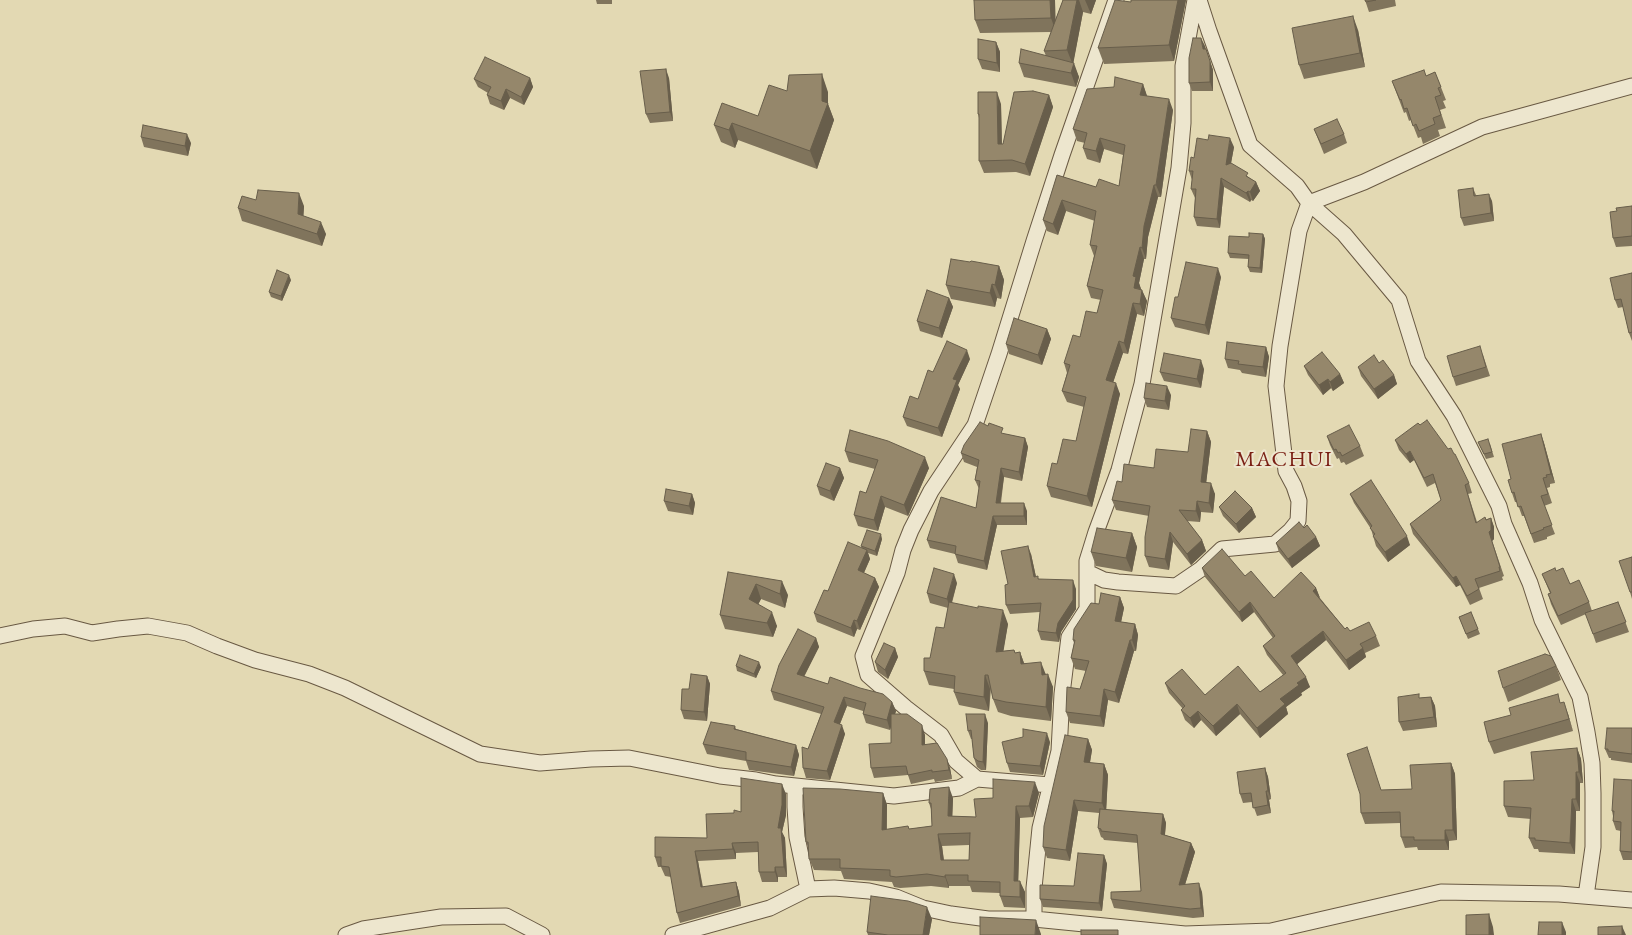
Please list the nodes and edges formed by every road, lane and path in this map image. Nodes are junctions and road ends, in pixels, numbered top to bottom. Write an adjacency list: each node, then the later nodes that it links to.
1 (1116, 0): 8 (street)
2 (1195, 0): 6 (street)
3 (1199, 0): 5 (street)
4 (1632, 86): 5 (street)
5 (1309, 203): 6 (street); 12 (street)
6 (1087, 572): 9 (street)
7 (0, 636): 10 (street)
8 (977, 779): 9 (street); 10 (street)
9 (1050, 785): 14 (street)
10 (796, 786): 11 (street)
11 (808, 889): 14 (street); 18 (street)
12 (1586, 896): 13 (street); 15 (street)
13 (1632, 900)
14 (1034, 919): 15 (street)
15 (1216, 934)
16 (346, 935): 17 (street)
17 (542, 935)
18 (673, 935)

